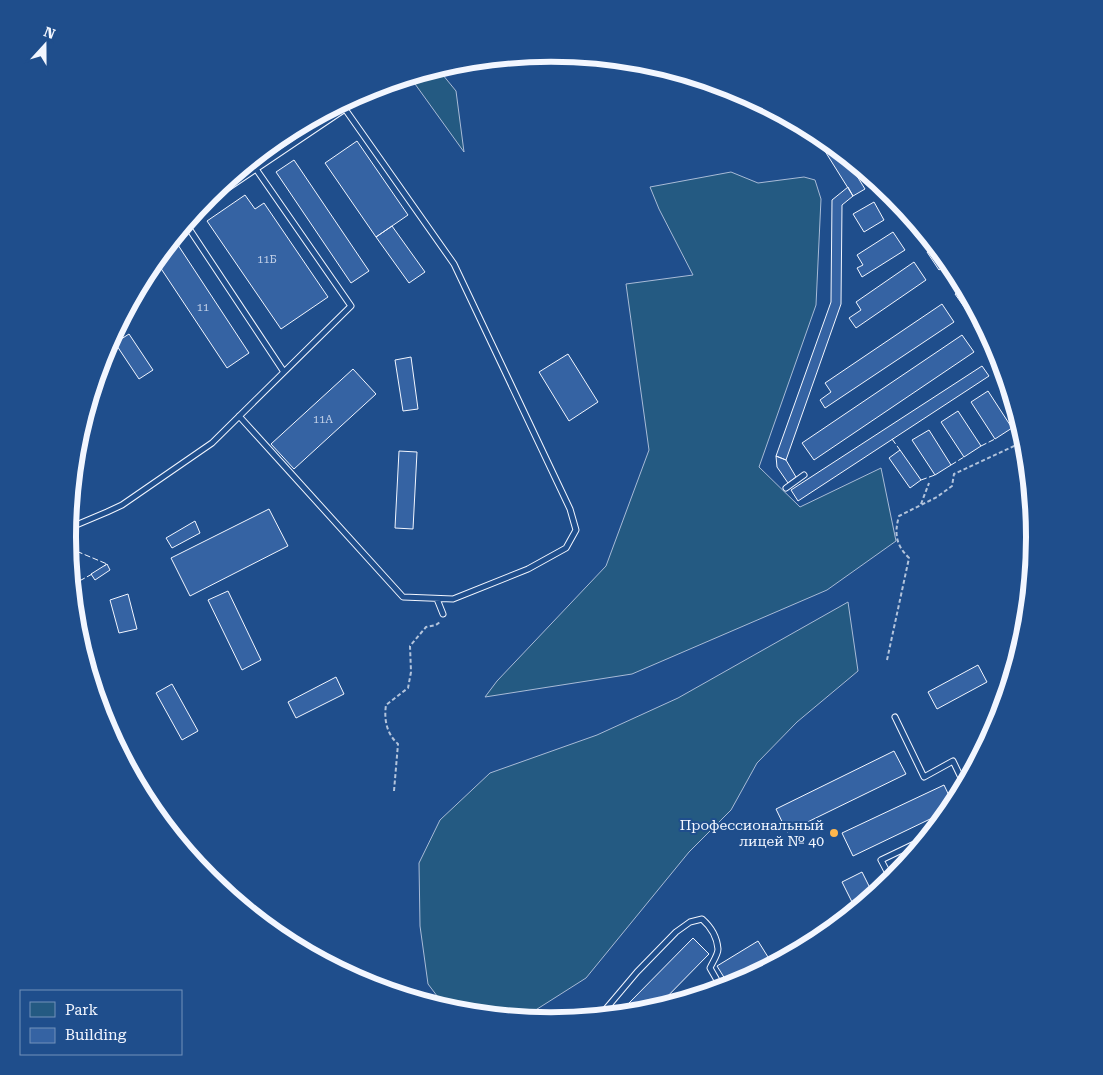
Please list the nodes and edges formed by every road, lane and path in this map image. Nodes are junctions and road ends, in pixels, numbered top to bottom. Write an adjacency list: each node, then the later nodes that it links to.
1 (345, 109): 14 (lane)
2 (344, 110): 3 (lane)
3 (256, 169): 4 (lane); 6 (lane)
4 (235, 183)
5 (190, 230): 6 (lane)
6 (284, 372): 7 (lane)
7 (239, 416): 13 (lane); 14 (lane)
8 (1017, 445): 12 (path)
9 (804, 474): 11 (lane)
10 (929, 483): 12 (path)
11 (786, 488)
12 (921, 504): 16 (path)
13 (77, 525)
14 (437, 598): 15 (lane)
15 (443, 614): 19 (path)
16 (887, 660)
17 (895, 717): 18 (lane)
18 (961, 778)
19 (394, 790)
20 (915, 844): 21 (lane)
21 (888, 872)
22 (718, 982): 23 (lane)
23 (605, 1009)

